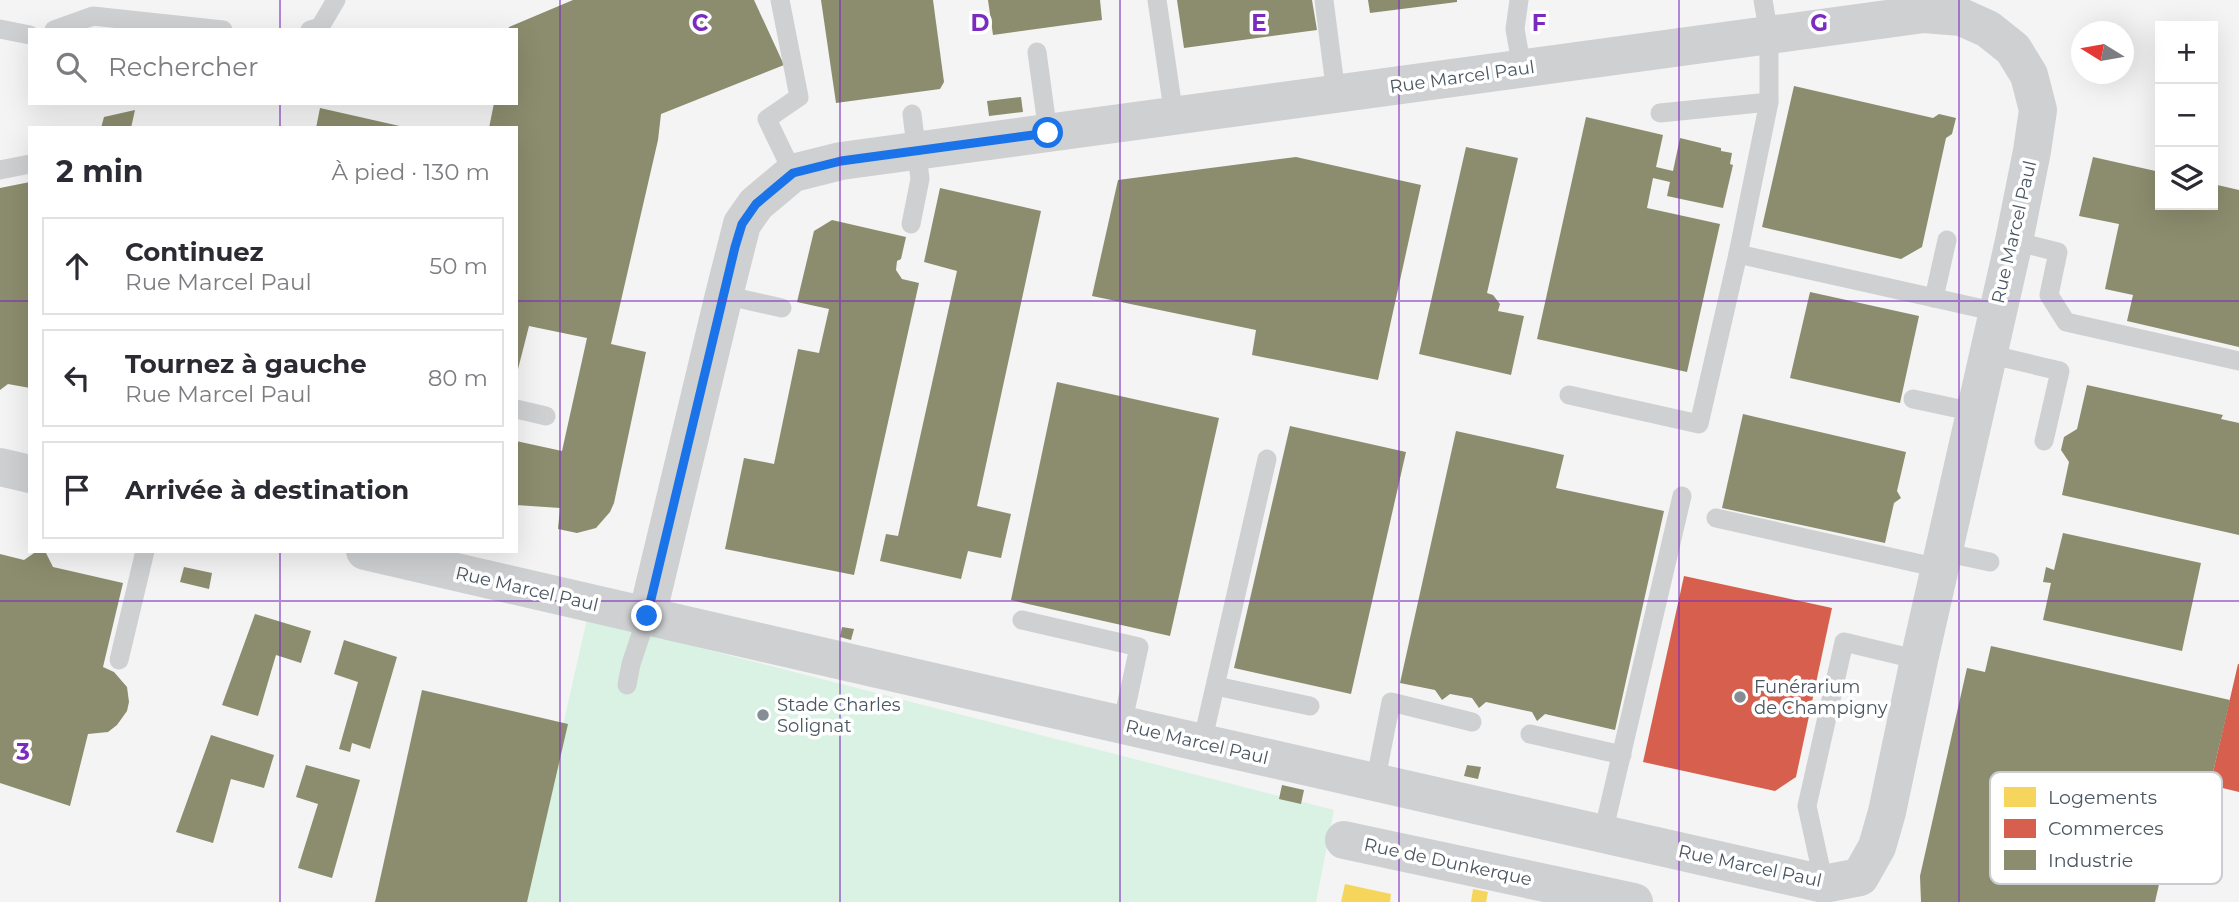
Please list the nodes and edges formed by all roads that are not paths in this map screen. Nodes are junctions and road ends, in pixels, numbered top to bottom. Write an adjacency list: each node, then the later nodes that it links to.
1 (336, 0): 10 (lane)
2 (780, 0): 24 (lane)
3 (1157, 0): 19 (lane)
4 (1324, 0): 15 (lane)
5 (1519, 0): 14 (lane)
6 (1963, 8): 7 (street, Rue Marcel Paul); 27 (street, Rue Marcel Paul)
7 (1766, 18): 14 (street, Rue Marcel Paul); 16 (lane)
8 (60, 28): 9 (lane)
9 (204, 28)
10 (317, 28)
11 (0, 29): 12 (lane)
12 (28, 34)
13 (1037, 52): 20 (lane)
14 (1522, 69): 15 (street, Rue Marcel Paul)
15 (1336, 94): 19 (street, Rue Marcel Paul)
16 (1769, 102): 17 (lane); 28 (lane)
17 (1660, 113)
18 (912, 114): 21 (lane)
19 (1174, 116): 20 (street, Rue Marcel Paul)
20 (1048, 133): 21 (street, Rue Marcel Paul)
21 (917, 150): 24 (street, Rue Marcel Paul); 25 (lane)
22 (28, 164): 23 (lane)
23 (0, 170)
24 (793, 173): 29 (street, Rue Marcel Paul)
25 (911, 224)
26 (1947, 240): 30 (lane)
27 (2014, 241): 32 (street, Rue Marcel Paul); 34 (lane)
28 (1738, 254): 30 (lane); 35 (lane)
29 (724, 295): 31 (lane); 51 (street, Rue Marcel Paul)
30 (1934, 298): 32 (lane)
31 (782, 308)
32 (1997, 312): 33 (street, Rue Marcel Paul)
33 (1988, 354): 38 (street, Rue Marcel Paul); 40 (lane)
34 (2239, 361)
35 (1569, 395)
36 (1913, 399): 38 (lane)
37 (518, 409): 39 (lane)
38 (1974, 412): 49 (street, Rue Marcel Paul)
39 (546, 416)
40 (2044, 441)
41 (1267, 459): 56 (lane)
42 (0, 467): 43 (street)
43 (28, 474)
44 (1682, 496): 62 (lane)
45 (1716, 518): 49 (lane)
46 (145, 553): 53 (lane)
47 (383, 553): 48 (street, Rue Marcel Paul)
48 (419, 557): 51 (street, Rue Marcel Paul)
49 (1941, 560): 50 (lane); 54 (street, Rue Marcel Paul)
50 (1990, 562)
51 (647, 616): 55 (lane); 59 (street, Rue Marcel Paul)
52 (1023, 620): 59 (lane)
53 (119, 660)
54 (1919, 660): 66 (street, Rue Marcel Paul); 66 (lane)
55 (627, 685)
56 (1216, 686): 57 (lane); 61 (lane)
57 (1310, 706)
58 (1472, 722): 63 (lane)
59 (1122, 725): 61 (street, Rue Marcel Paul)
60 (1530, 734): 62 (lane)
61 (1202, 743): 63 (street, Rue Marcel Paul)
62 (1622, 755): 64 (lane)
63 (1375, 783): 64 (street, Rue Marcel Paul)
64 (1604, 833): 66 (street, Rue Marcel Paul)
65 (1344, 840): 67 (street, Rue de Dunkerque)
66 (1847, 888)
67 (1633, 902)

